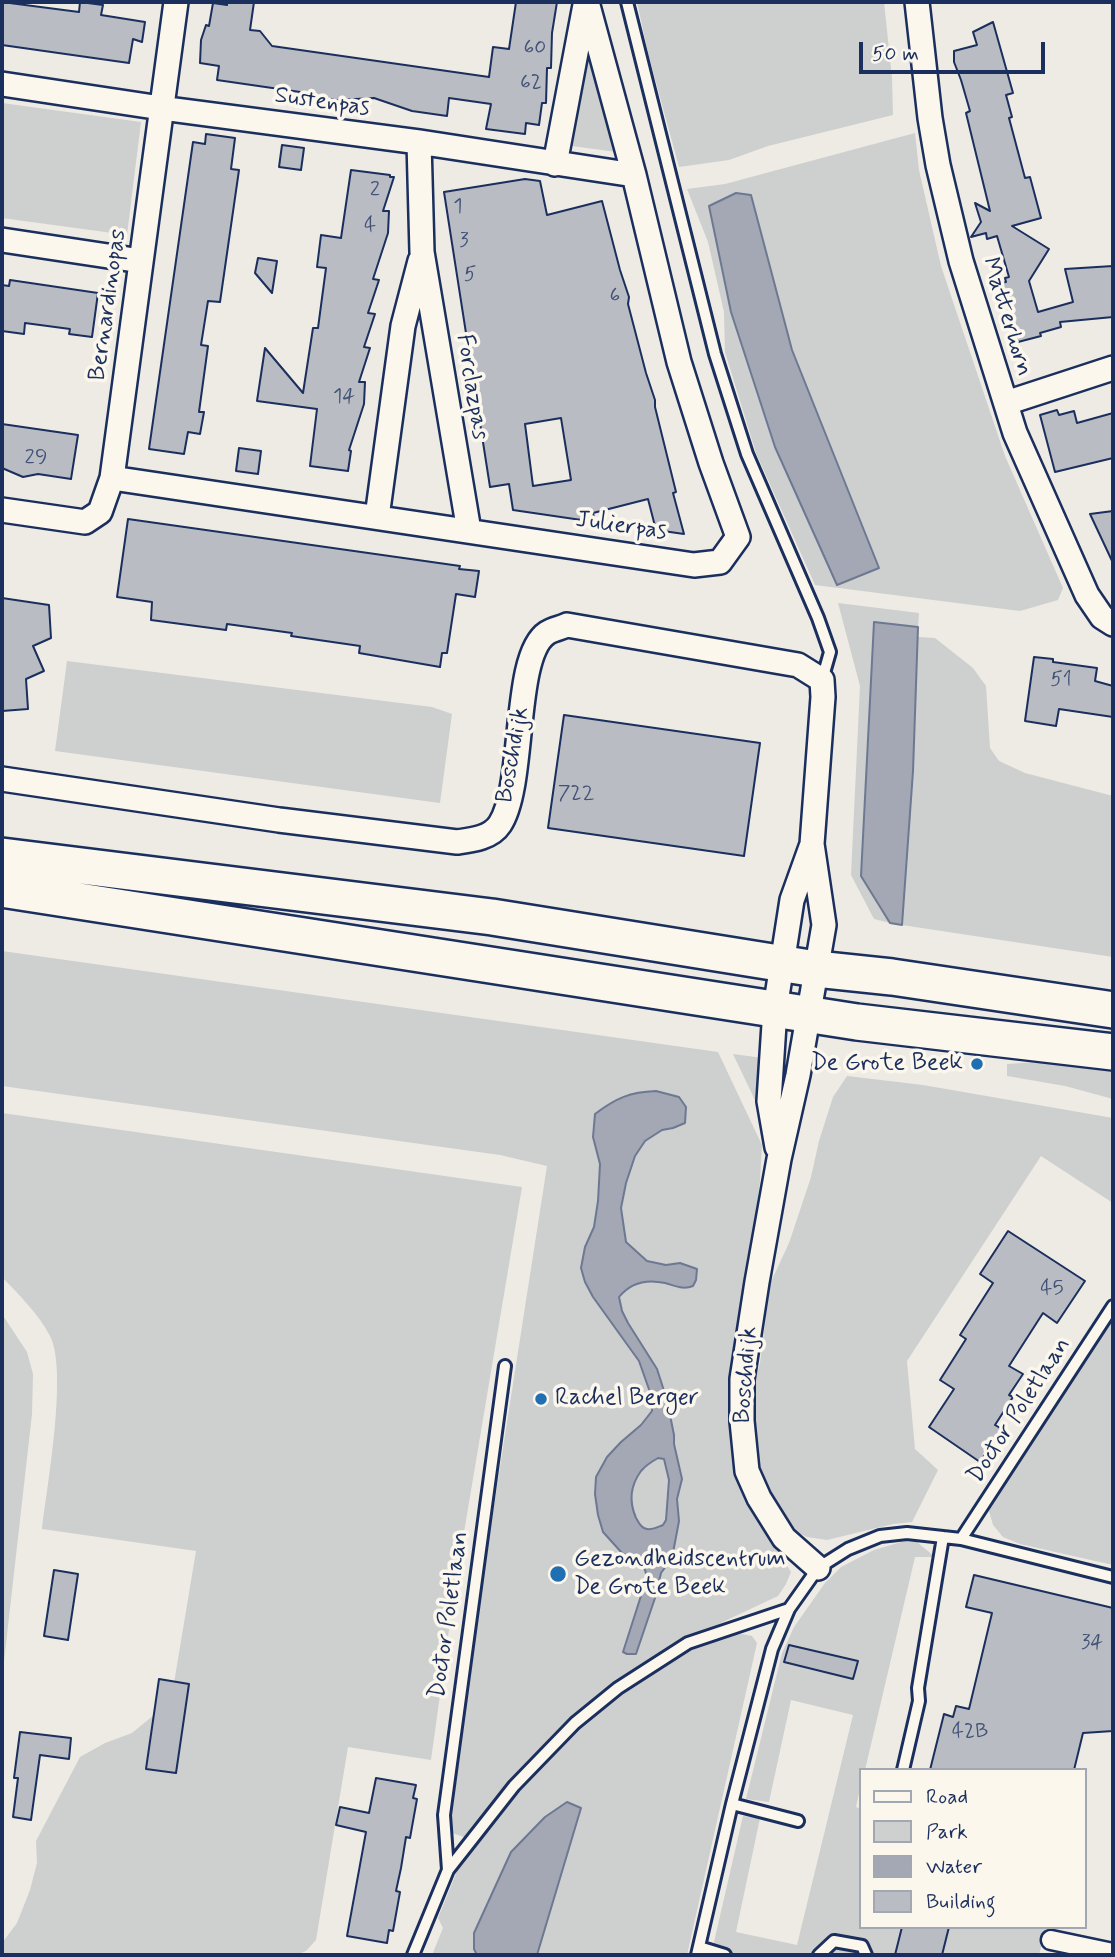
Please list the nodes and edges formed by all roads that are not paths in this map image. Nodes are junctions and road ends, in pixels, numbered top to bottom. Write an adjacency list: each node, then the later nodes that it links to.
1 (176, 2): 6 (street, Bernardinopas)
2 (586, 2): 8 (street); 9 (street)
3 (627, 2): 20 (lane)
4 (917, 2): 14 (street, Matterhorn)
5 (2, 84): 6 (street, Sustenpas)
6 (161, 108): 7 (street, Sustenpas); 12 (street, Bernardinopas)
7 (419, 142): 8 (street, Sustenpas); 11 (street, Forclazpas)
8 (555, 164): 9 (street, Sustenpas)
9 (634, 175): 18 (street, Julierpas)
10 (2, 240): 12 (street)
11 (422, 251): 17 (street, Forclazpas); 18 (street, Forclazpas)
12 (141, 261): 15 (street, Bernardinopas)
13 (1113, 368): 14 (street)
14 (1006, 404): 19 (street, Matterhorn)
15 (112, 478): 16 (street, Bernardinopas); 17 (street, Julierpas)
16 (2, 510)
17 (377, 517): 18 (street, Julierpas)
18 (469, 531)
19 (1113, 624)
20 (822, 680): 21 (street, Boschdijk); 22 (street, Boschdijk)
21 (2, 779)
22 (812, 844): 25 (street, Boschdijk); 26 (street, Boschdijk)
23 (2, 856): 25 (main road)
24 (2, 889): 28 (main road)
25 (782, 963): 26 (main road); 28 (street, Boschdijk)
26 (817, 969): 27 (main road); 28 (street, Boschdijk)
27 (1113, 1010)
28 (792, 1012): 29 (main road); 30 (street, Boschdijk); 30 (street, Boschdijk)
29 (1113, 1052)
30 (779, 1159): 35 (street, Boschdijk)
31 (1113, 1306): 34 (lane, Doctor Poletlaan)
32 (505, 1366): 41 (lane, Doctor Poletlaan)
33 (943, 1537): 34 (lane); 35 (lane); 38 (lane)
34 (961, 1539): 36 (lane)
35 (818, 1568): 37 (lane)
36 (1113, 1577)
37 (789, 1609): 39 (lane); 41 (lane, Doctor Poletlaan)
38 (903, 1768)
39 (732, 1804): 40 (lane); 43 (lane)
40 (798, 1821)
41 (448, 1870): 45 (lane, Doctor Poletlaan)
42 (1051, 1940): 44 (street)
43 (698, 1951): 46 (lane)
44 (1113, 1953)
45 (413, 1955)
46 (725, 1955)
47 (819, 1955): 48 (lane)
48 (866, 1955)

